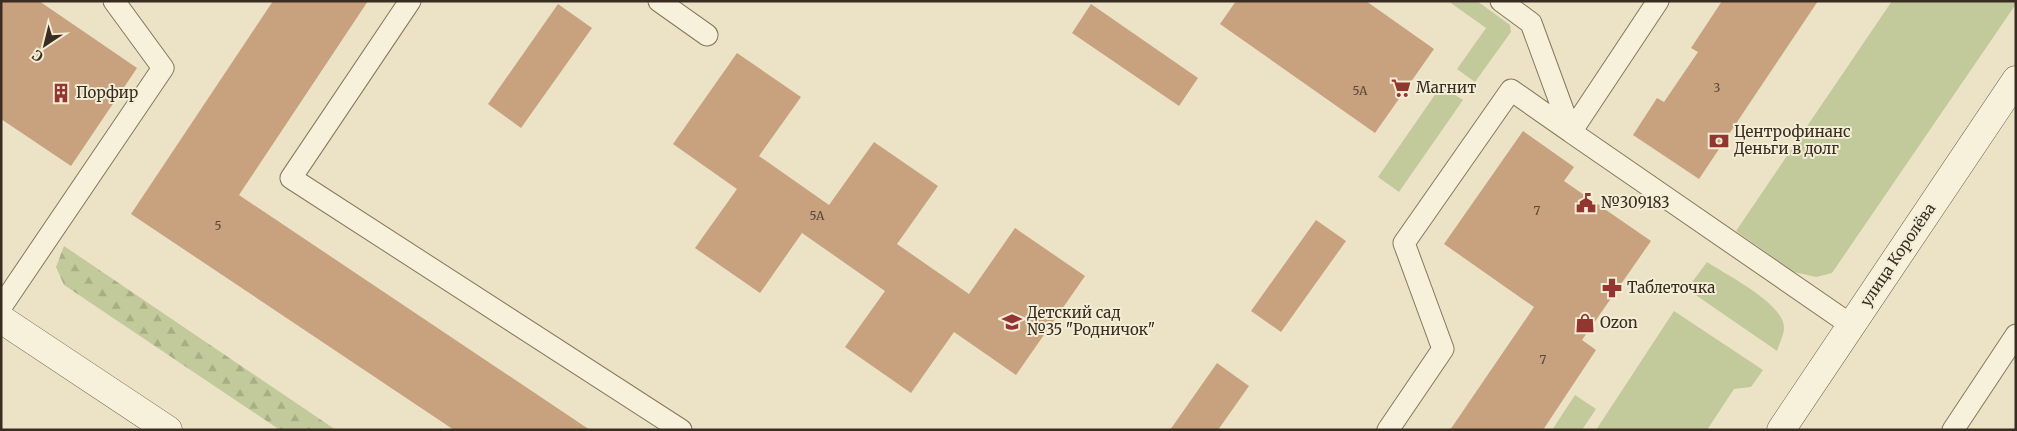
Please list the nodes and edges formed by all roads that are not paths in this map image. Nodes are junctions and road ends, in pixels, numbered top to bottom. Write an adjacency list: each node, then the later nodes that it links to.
1 (114, 1): 9 (lane)
2 (410, 1): 15 (lane)
3 (659, 1): 6 (lane)
4 (1501, 1): 8 (lane)
5 (1658, 1): 8 (lane)
6 (708, 35)
7 (2016, 80): 11 (main road, улица Королёва)
8 (1571, 132): 11 (lane); 16 (lane)
9 (1, 307)
10 (1, 319): 14 (main road)
11 (1851, 325): 13 (main road, улица Королёва)
12 (2016, 335): 17 (lane)
13 (1783, 429)
14 (168, 430)
15 (681, 430)
16 (1388, 430)
17 (1953, 430)

